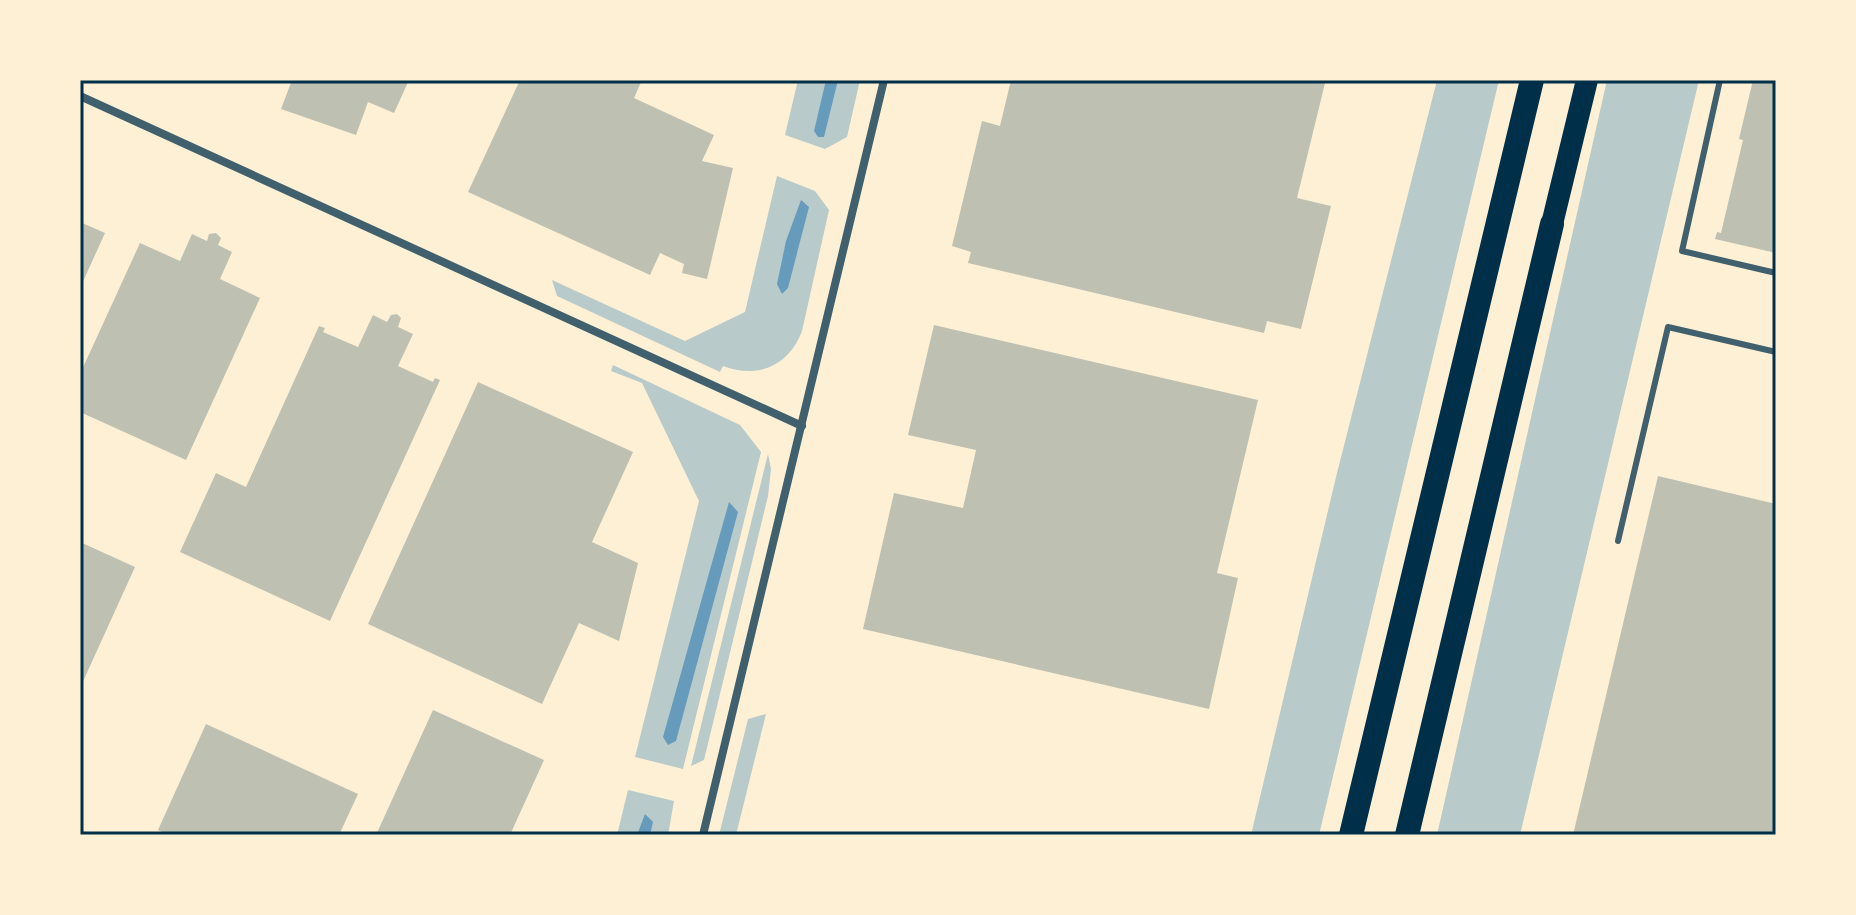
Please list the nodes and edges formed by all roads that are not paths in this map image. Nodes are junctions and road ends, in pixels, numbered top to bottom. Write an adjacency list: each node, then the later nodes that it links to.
1 (884, 80): 9 (street)
2 (1532, 80): 12 (highway)
3 (1587, 80): 6 (highway)
4 (1720, 80): 7 (lane)
5 (80, 96): 9 (street)
6 (1552, 224): 13 (highway)
7 (1776, 273)
8 (1776, 352): 10 (lane)
9 (802, 426): 11 (street)
10 (1618, 541)
11 (703, 835)
12 (1351, 835)
13 (1407, 835)

